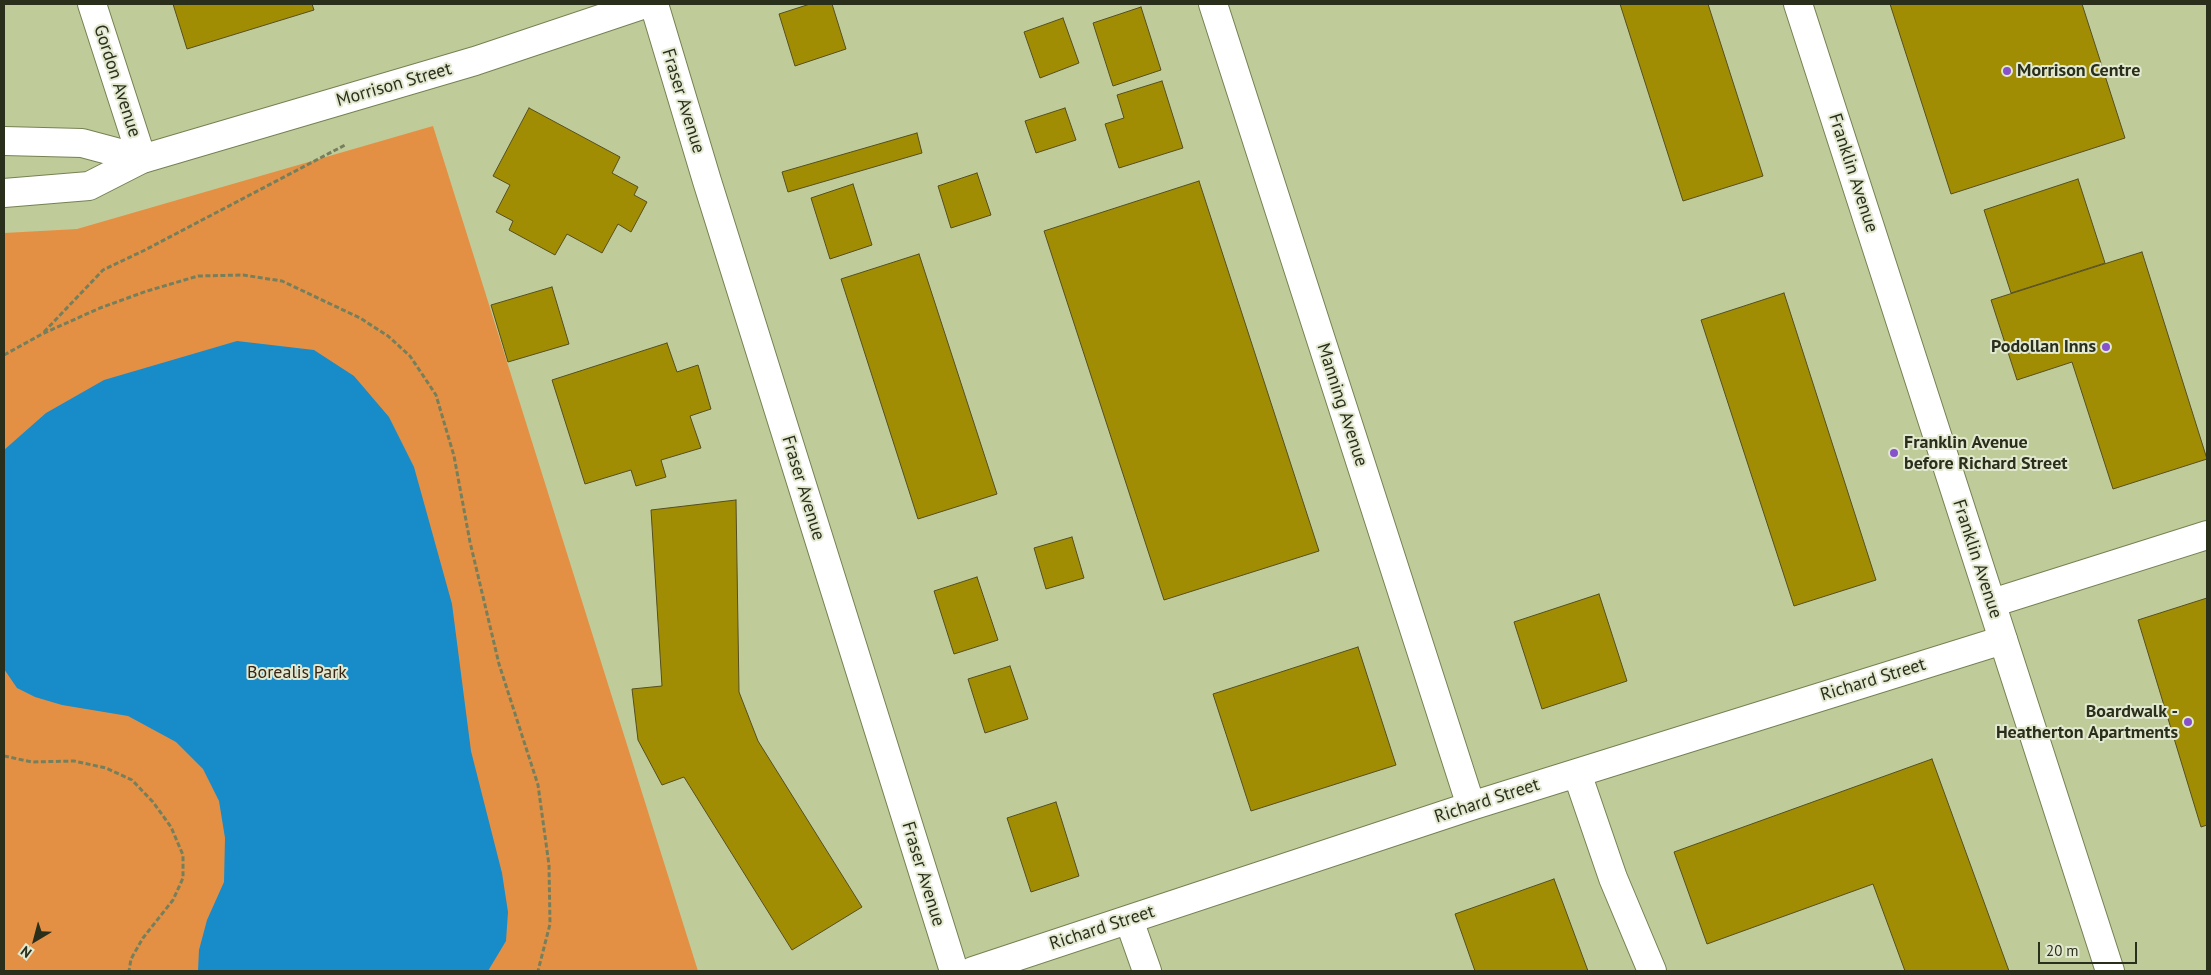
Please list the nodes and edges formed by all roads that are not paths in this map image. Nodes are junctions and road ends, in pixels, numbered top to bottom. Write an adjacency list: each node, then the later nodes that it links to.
1 (92, 4): 7 (street, Gordon Avenue)
2 (645, 4): 7 (street, Morrison Street)
3 (654, 4): 15 (street, Fraser Avenue)
4 (1213, 4): 13 (street, Manning Avenue)
5 (1798, 4): 10 (street, Franklin Avenue)
6 (4, 141): 7 (street)
7 (142, 159): 8 (street, Morrison Street)
8 (4, 192)
9 (2207, 535): 10 (street)
10 (1992, 603): 11 (street, Franklin Avenue)
11 (2004, 640): 12 (street, Richard Street); 19 (street, Franklin Avenue)
12 (1576, 773): 13 (street, Richard Street); 18 (street)
13 (1471, 806): 14 (street, Richard Street)
14 (1129, 920): 16 (street, Richard Street); 17 (street)
15 (954, 971)
16 (973, 971)
17 (1147, 971)
18 (1652, 971)
19 (2110, 971)

